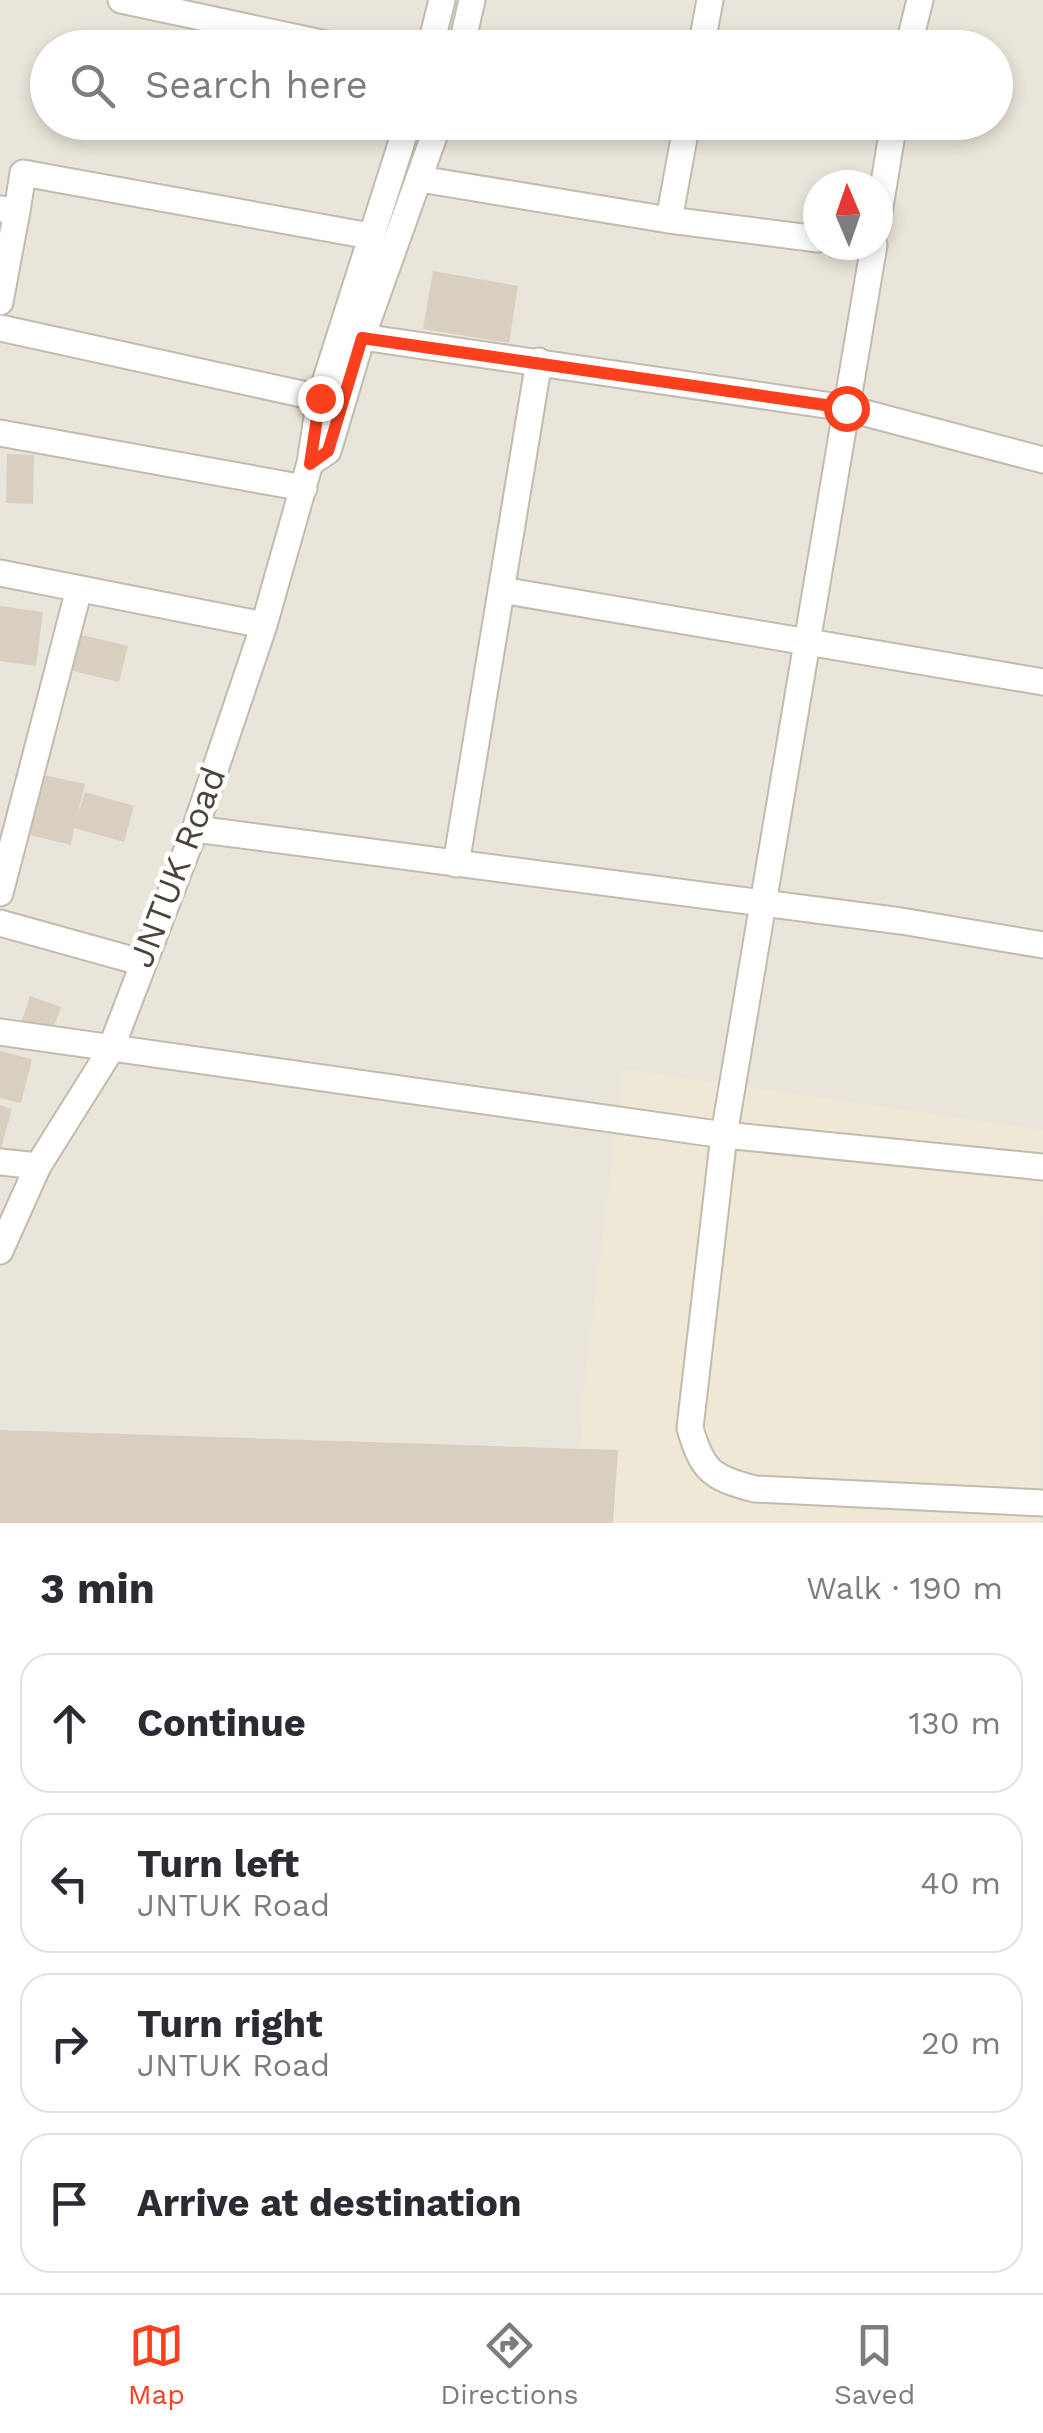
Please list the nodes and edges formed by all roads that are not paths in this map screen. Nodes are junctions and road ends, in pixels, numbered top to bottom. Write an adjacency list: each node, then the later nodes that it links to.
1 (121, 0): 6 (street)
2 (442, 0): 7 (street)
3 (472, 0): 8 (street)
4 (710, 0): 9 (street)
5 (920, 0): 10 (street)
6 (262, 30)
7 (434, 30)
8 (465, 30)
9 (704, 30)
10 (912, 30)
11 (402, 140): 19 (street, JNTUK Road)
12 (432, 140): 16 (street, JNTUK Road)
13 (684, 140): 18 (street)
14 (891, 140): 15 (street)
15 (886, 170)
16 (420, 179): 18 (street); 24 (street, JNTUK Road)
17 (8, 210): 19 (street); 22 (street)
18 (669, 220): 20 (street)
19 (370, 236): 26 (street, JNTUK Road)
20 (803, 237)
21 (868, 260): 27 (street)
22 (0, 302)
23 (0, 328): 26 (street)
24 (362, 338): 25 (street); 30 (street, JNTUK Road)
25 (539, 362): 27 (street); 33 (street)
26 (320, 398): 30 (street, JNTUK Road)
27 (846, 408): 29 (street); 35 (street)
28 (0, 433): 30 (street)
29 (1043, 460)
30 (307, 476): 34 (street, JNTUK Road)
31 (0, 573): 32 (street)
32 (79, 588): 34 (street); 39 (street)
33 (501, 590): 35 (street); 38 (street)
34 (264, 625): 37 (street, JNTUK Road)
35 (805, 642): 36 (street); 40 (street)
36 (1043, 682)
37 (194, 829): 38 (street); 43 (street, JNTUK Road)
38 (456, 864): 40 (street)
39 (0, 893)
40 (760, 904): 42 (street); 46 (street)
41 (0, 923): 43 (street)
42 (1043, 944)
43 (140, 962): 45 (street, JNTUK Road)
44 (0, 1032): 45 (street)
45 (110, 1051): 46 (street); 48 (street, JNTUK Road)
46 (724, 1135): 49 (street); 51 (street)
47 (0, 1162): 48 (street)
48 (38, 1166): 50 (street, JNTUK Road)
49 (1043, 1167)
50 (0, 1251)
51 (1043, 1503)

